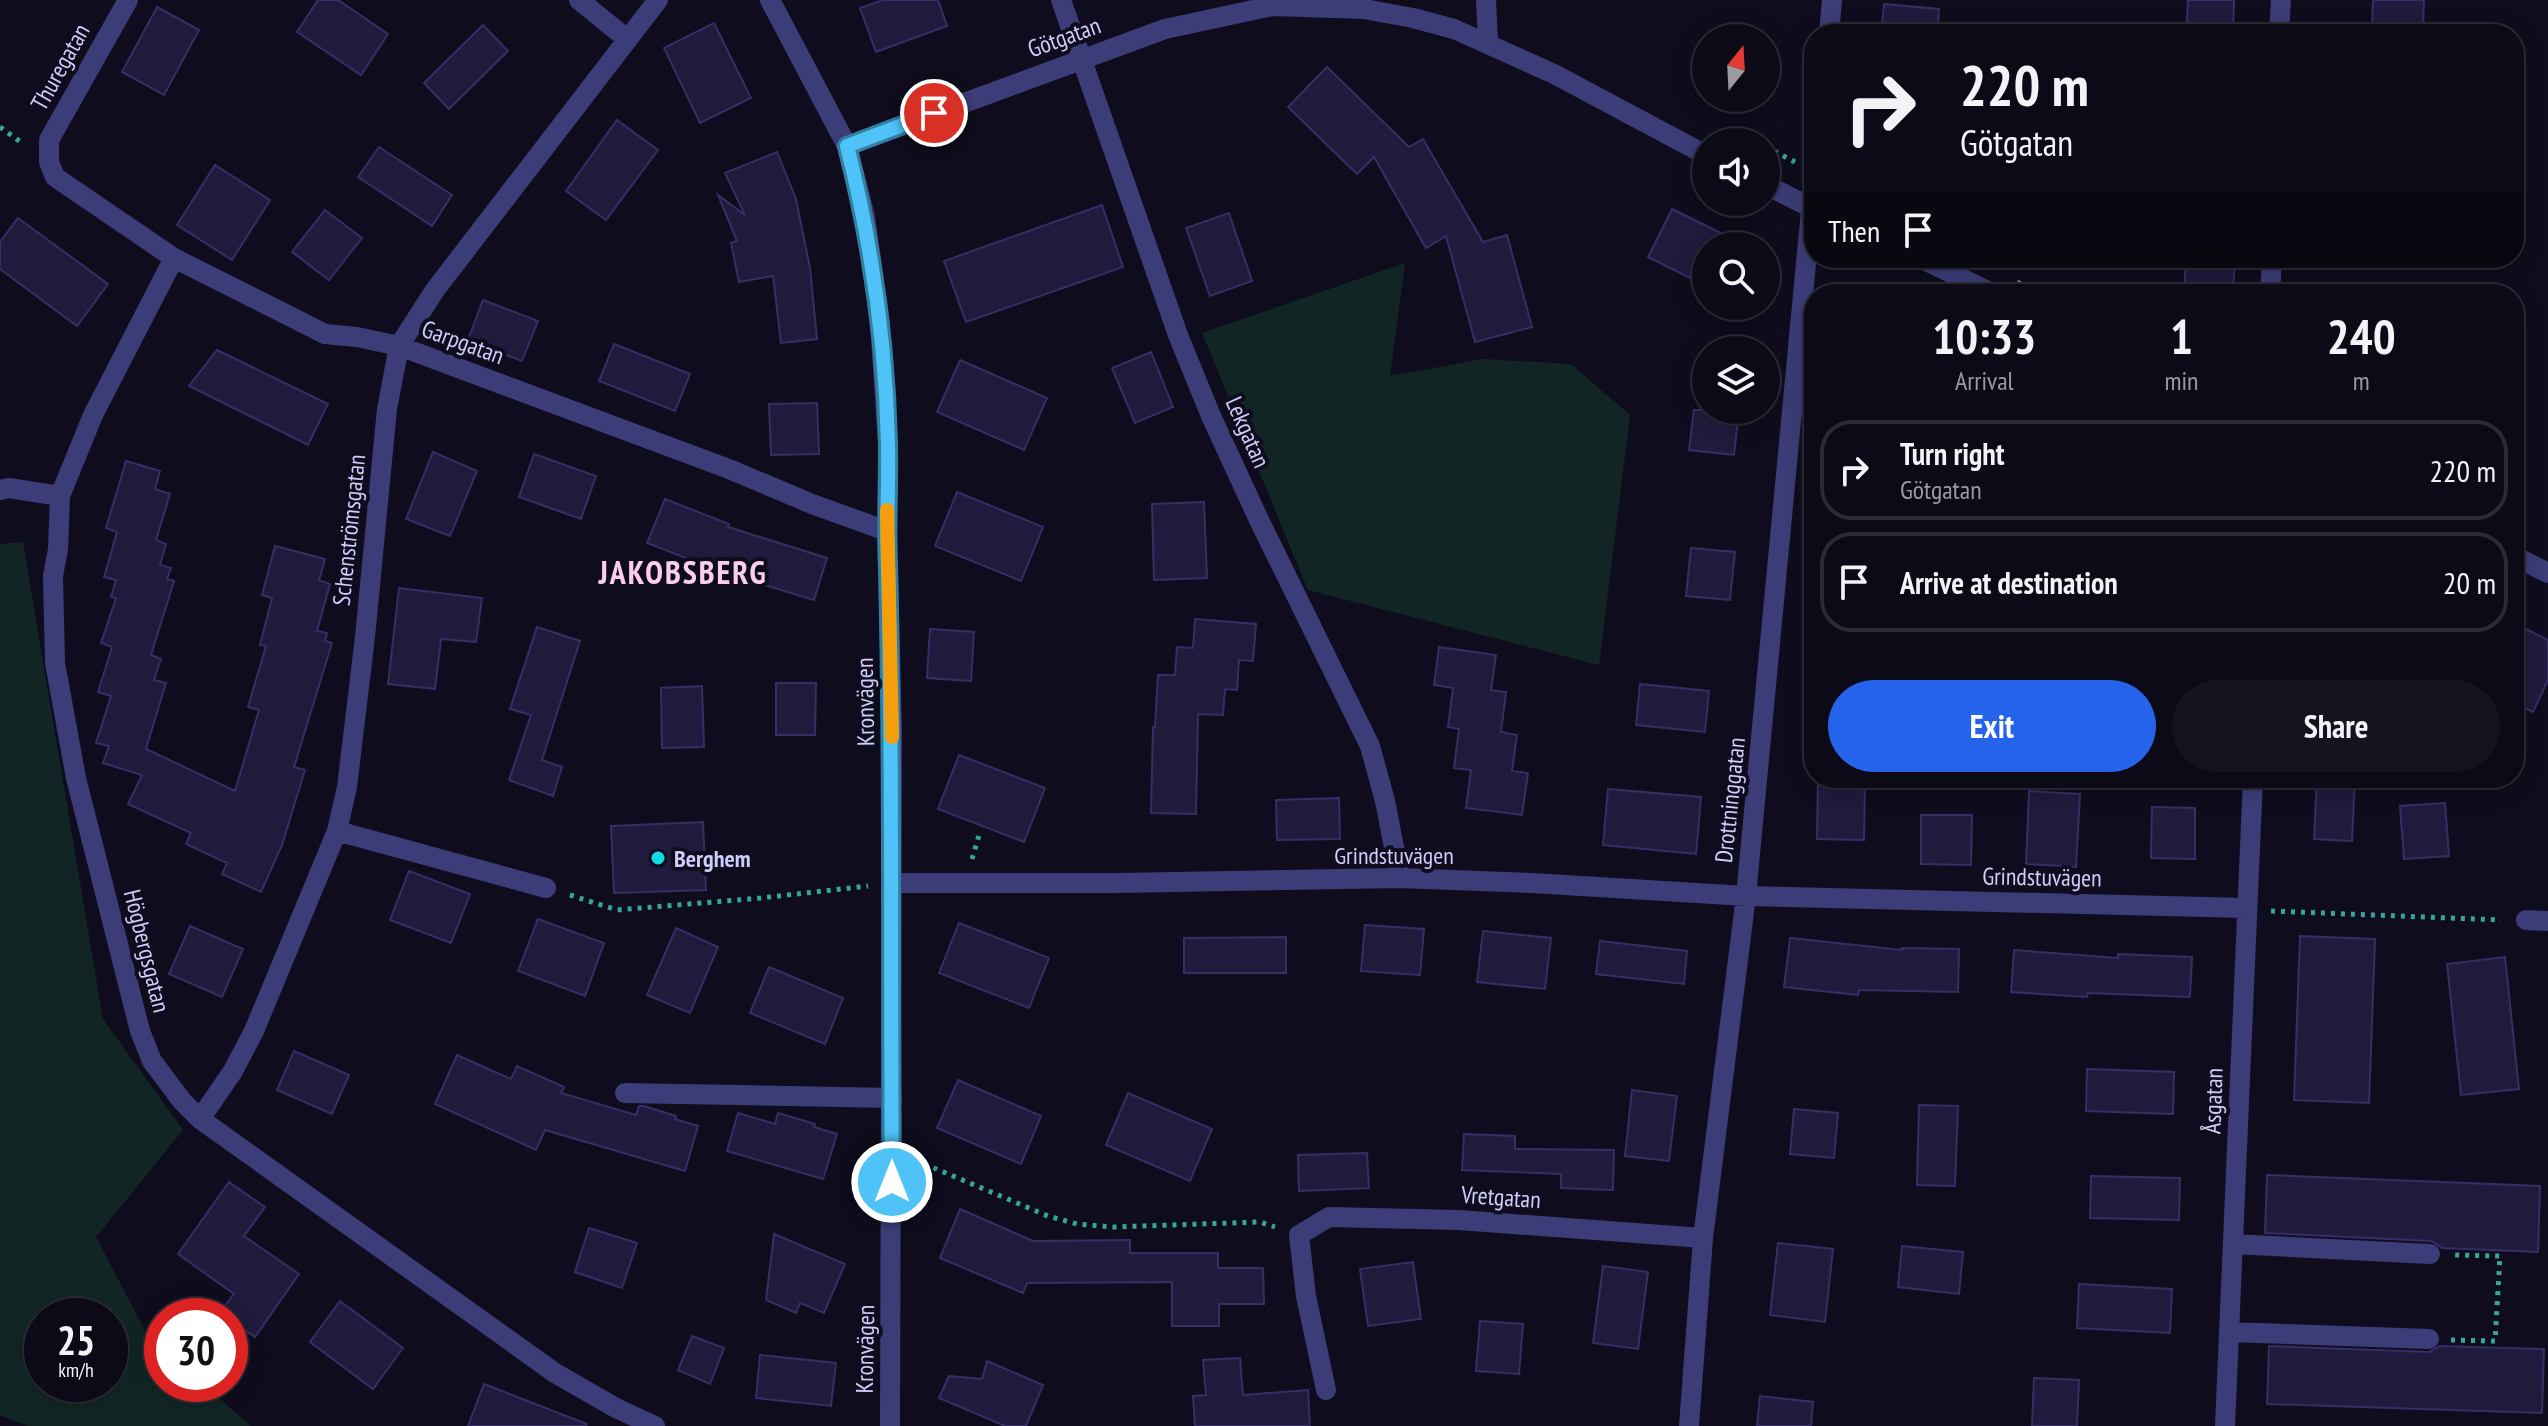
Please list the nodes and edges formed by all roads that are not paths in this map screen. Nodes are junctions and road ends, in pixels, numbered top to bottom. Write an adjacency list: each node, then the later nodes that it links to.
1 (128, 0): 16 (street, Thuregatan)
2 (579, 0): 11 (street)
3 (658, 0): 11 (street, Schenströmsgatan)
4 (770, 0): 14 (street, Kronvägen)
5 (1061, 0): 13 (street, Lekgatan)
6 (1486, 0): 12 (street)
7 (1832, 0): 9 (street)
8 (2281, 0): 10 (street)
9 (1830, 24)
10 (2280, 24)
11 (627, 39): 23 (street, Schenströmsgatan)
12 (1488, 43): 13 (street, Götgatan); 15 (street, Götgatan)
13 (1081, 58): 14 (street, Götgatan); 31 (street, Lekgatan)
14 (847, 146): 26 (street, Kronvägen)
15 (1692, 148)
16 (49, 162): 19 (street, Garpgatan)
17 (1780, 192): 18 (street)
18 (1804, 204)
19 (174, 258): 23 (street, Garpgatan); 25 (street, Högbergsgatan)
20 (1941, 268): 21 (street)
21 (1973, 284)
22 (1804, 291): 34 (street, Drottninggatan)
23 (399, 346): 26 (street, Garpgatan); 30 (street, Schenströmsgatan)
24 (0, 490): 25 (street)
25 (60, 496): 40 (street, Högbergsgatan)
26 (887, 531): 32 (street, Kronvägen)
27 (2524, 561): 28 (street)
28 (2548, 573)
29 (2253, 788): 35 (street, Åsgatan)
30 (337, 831): 33 (street); 40 (street, Schenströmsgatan)
31 (1400, 878): 32 (street, Grindstuvägen); 34 (street, Grindstuvägen)
32 (893, 883): 39 (street, Kronvägen)
33 (546, 888)
34 (1746, 896): 35 (street, Grindstuvägen); 41 (street, Drottninggatan)
35 (2247, 908): 42 (street, Åsgatan)
36 (2526, 920): 37 (street)
37 (2548, 921)
38 (625, 1093): 39 (street)
39 (892, 1098): 48 (street, Kronvägen)
40 (200, 1119): 47 (street, Högbergsgatan)
41 (1703, 1238): 46 (street, Vretgatan); 49 (street, Drottninggatan)
42 (2233, 1244): 43 (street); 44 (street, Åsgatan)
43 (2430, 1254)
44 (2229, 1332): 45 (street); 50 (street, Åsgatan)
45 (2429, 1339)
46 (1326, 1390)
47 (655, 1426)
48 (890, 1426)
49 (1689, 1426)
50 (2225, 1426)

